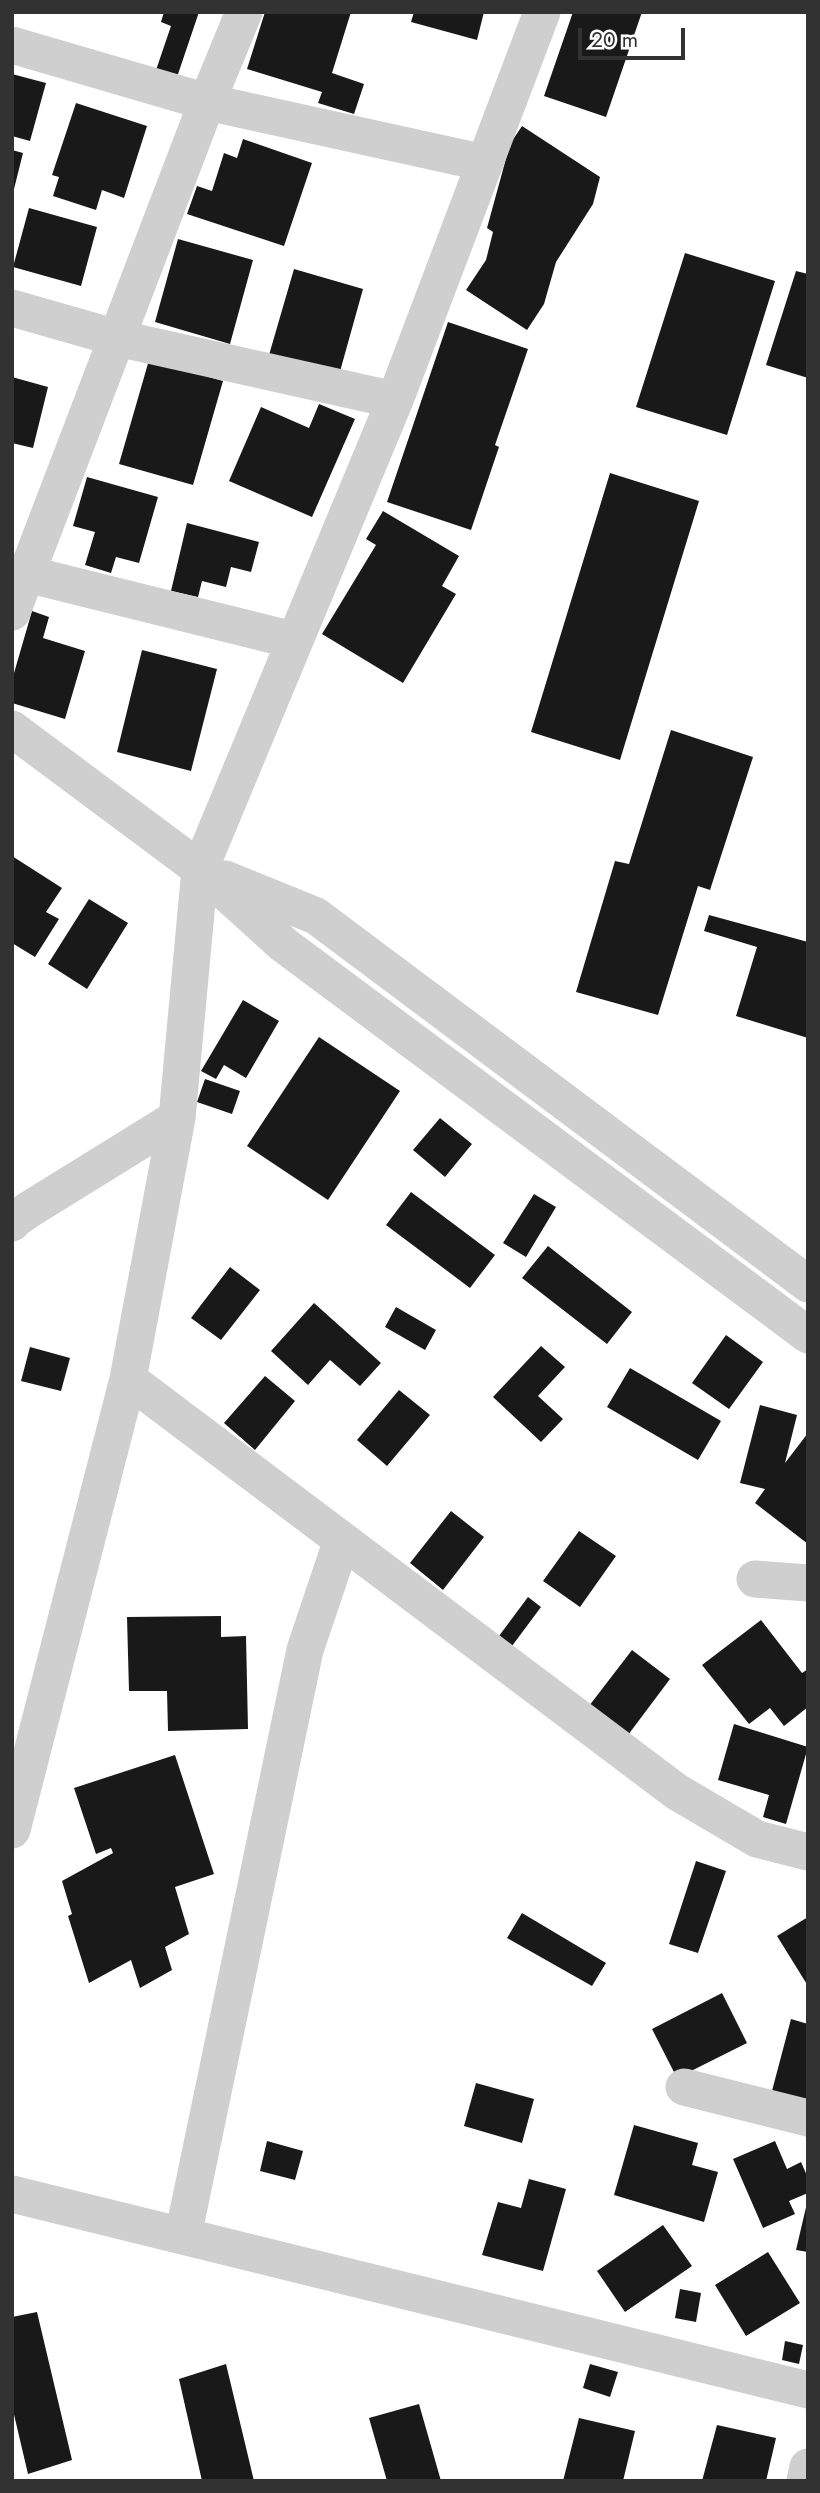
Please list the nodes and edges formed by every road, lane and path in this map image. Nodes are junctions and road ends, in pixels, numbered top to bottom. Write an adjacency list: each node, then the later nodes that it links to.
1 (244, 12): 4 (street)
2 (542, 12): 5 (street)
3 (12, 45): 4 (street)
4 (207, 102): 5 (street); 7 (street)
5 (485, 163): 8 (street)
6 (12, 308): 7 (street)
7 (117, 338): 8 (street); 9 (street)
8 (395, 400): 11 (street)
9 (27, 574): 10 (street); 11 (street)
10 (12, 612)
11 (293, 640): 13 (street)
12 (12, 729): 13 (street)
13 (200, 869): 14 (street); 16 (street); 17 (street)
14 (177, 1118): 15 (street); 18 (street)
15 (12, 1223)
16 (808, 1284)
17 (808, 1335)
18 (128, 1379): 19 (street); 22 (street)
19 (342, 1540): 23 (street); 27 (street)
20 (755, 1579): 21 (street)
21 (808, 1583)
22 (12, 1830)
23 (808, 1852)
24 (684, 2087): 25 (street)
25 (808, 2118)
26 (12, 2194): 27 (street)
27 (183, 2236): 28 (street)
28 (808, 2390)
29 (808, 2468): 30 (street)
30 (804, 2481)

